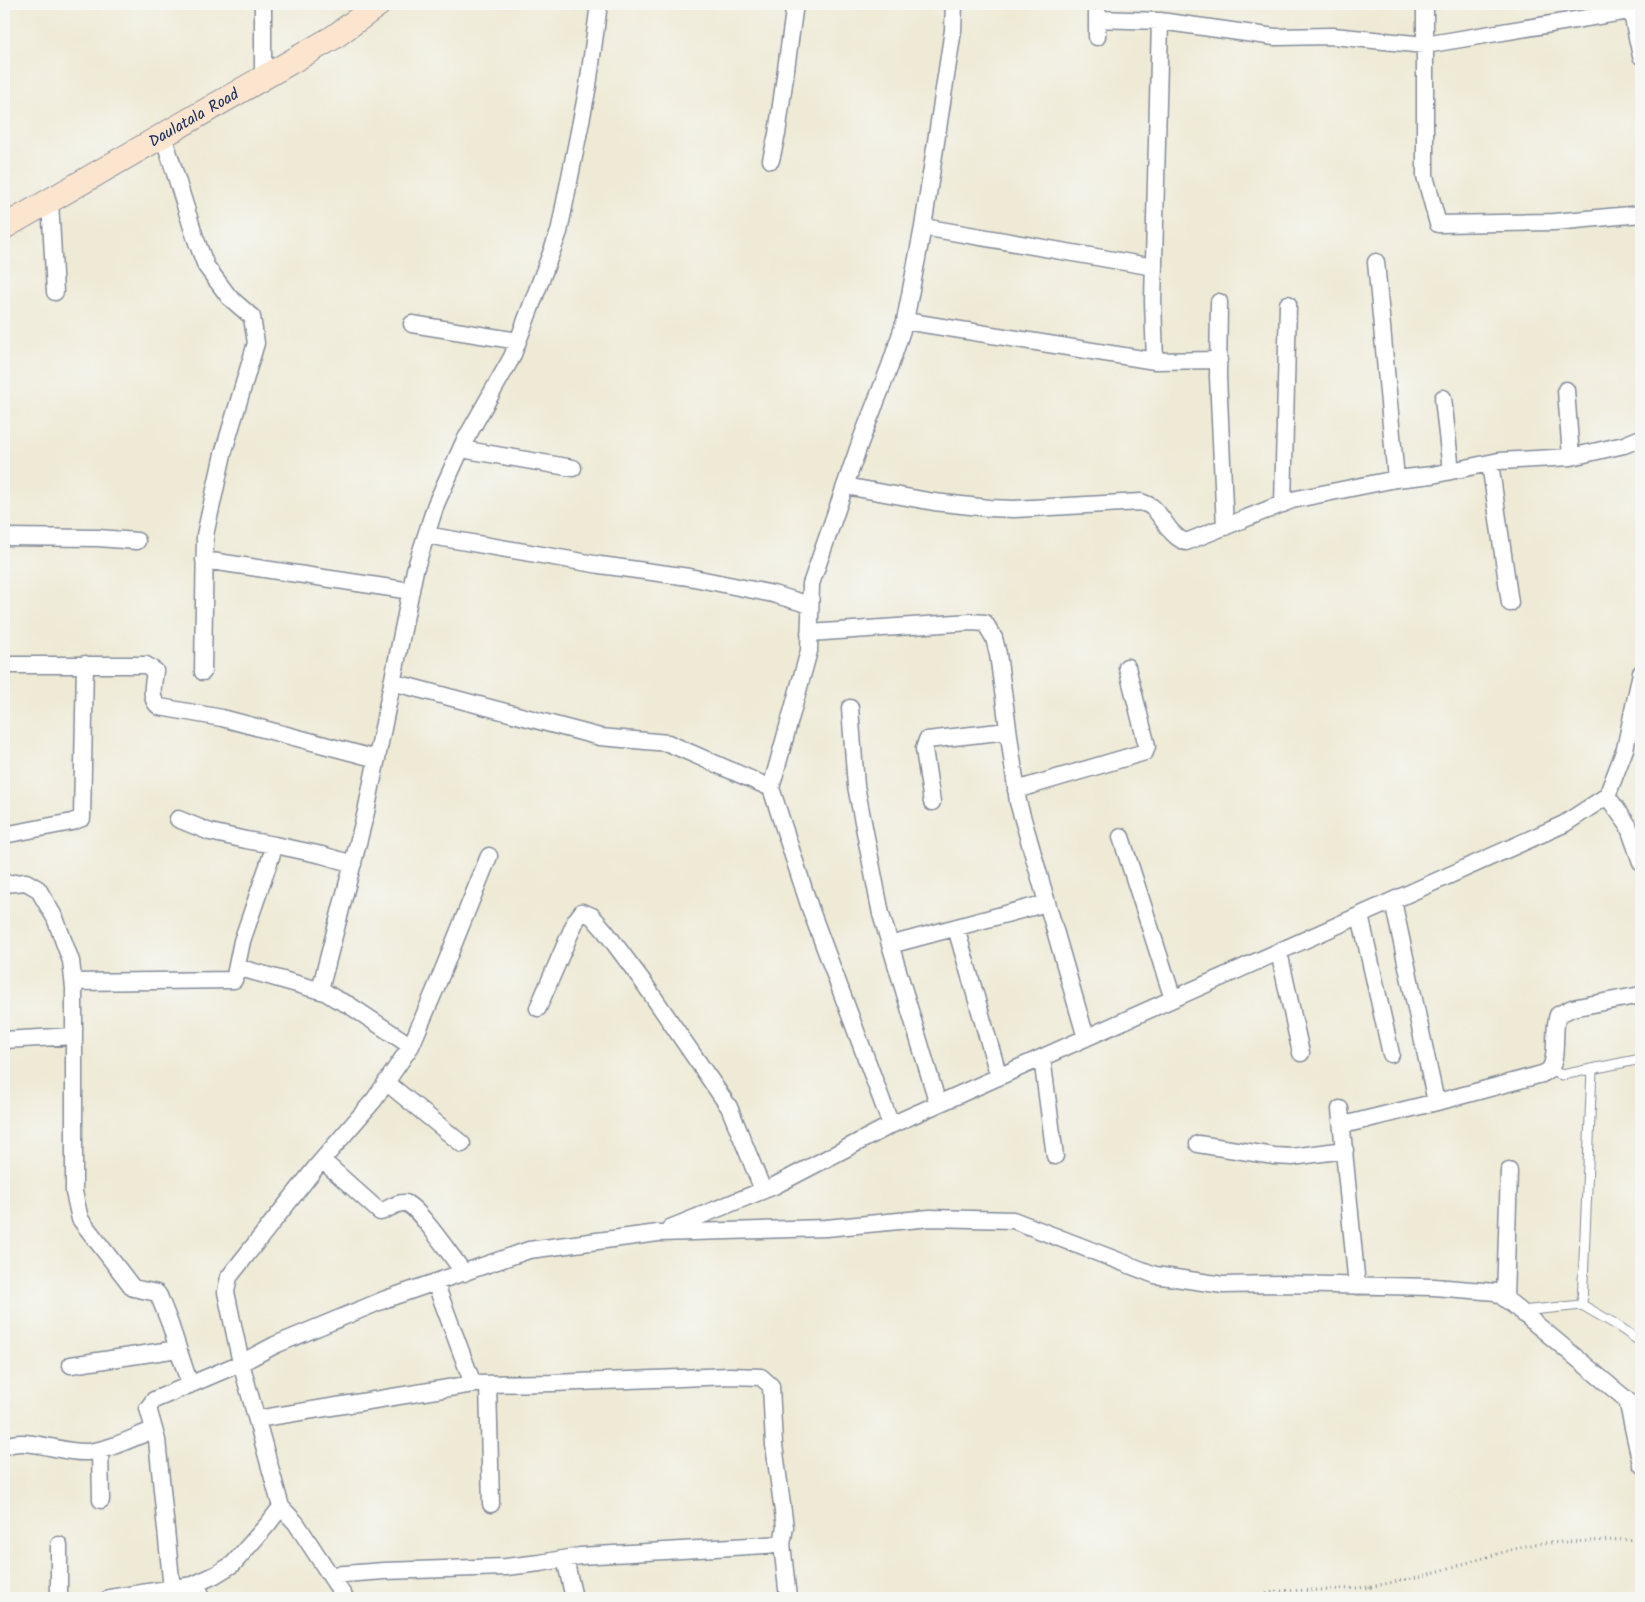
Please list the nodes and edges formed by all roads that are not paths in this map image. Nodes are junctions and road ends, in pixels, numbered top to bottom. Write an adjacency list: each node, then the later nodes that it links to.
1 (263, 4): 13 (street)
2 (379, 4): 13 (main road, Daulatala Road)
3 (598, 4): 27 (street)
4 (796, 4): 15 (street)
5 (954, 4): 19 (street)
6 (1425, 4): 11 (street)
7 (1635, 8): 11 (street); 12 (street)
8 (1097, 11): 9 (street); 10 (street)
9 (1160, 20): 11 (street); 21 (street)
10 (1097, 37)
11 (1425, 45): 17 (street)
12 (1641, 56)
13 (263, 78): 14 (main road, Daulatala Road)
14 (163, 135): 16 (main road, Daulatala Road); 45 (street)
15 (771, 160)
16 (50, 201): 18 (main road, Daulatala Road); 22 (street)
17 (1641, 214)
18 (4, 227)
19 (923, 227): 21 (street); 25 (street)
20 (1376, 262): 38 (street)
21 (1154, 266): 29 (street)
22 (55, 292)
23 (1219, 302): 28 (street)
24 (1288, 304): 40 (street)
25 (906, 321): 29 (street); 39 (street)
26 (412, 324): 27 (street)
27 (518, 341): 33 (street)
28 (1219, 360): 29 (street); 41 (street)
29 (1155, 361)
30 (1566, 390): 34 (street)
31 (1443, 398): 37 (street)
32 (1641, 438): 34 (street)
33 (461, 449): 36 (street); 42 (street)
34 (1571, 457): 35 (street)
35 (1490, 463): 37 (street); 47 (street)
36 (573, 468)
37 (1451, 471): 38 (street)
38 (1396, 479): 40 (street)
39 (845, 486): 41 (street); 48 (street)
40 (1283, 504): 41 (street)
41 (1225, 527)
42 (426, 535): 46 (street); 48 (street)
43 (4, 537): 44 (street)
44 (137, 542)
45 (204, 560): 46 (street); 53 (street)
46 (411, 591): 55 (street)
47 (1510, 604)
48 (810, 605): 49 (street)
49 (809, 633): 57 (street); 59 (street)
50 (85, 664): 51 (street); 58 (street); 64 (street)
51 (11, 665)
52 (1127, 667): 60 (street)
53 (203, 672)
54 (1641, 673): 61 (street)
55 (392, 682): 58 (street); 59 (street)
56 (850, 708): 75 (street)
57 (1008, 731): 60 (street); 62 (street)
58 (377, 759): 69 (street)
59 (772, 788): 98 (street)
60 (1016, 790): 72 (street)
61 (1607, 796): 68 (street); 71 (street)
62 (932, 802)
63 (178, 819): 66 (street)
64 (4, 836)
65 (1121, 837): 81 (street)
66 (275, 845): 69 (street); 77 (street)
67 (489, 856): 86 (street)
68 (1641, 862)
69 (353, 864): 79 (street)
70 (4, 884): 78 (street)
71 (1393, 901): 73 (street); 95 (street)
72 (1047, 903): 74 (street); 84 (street)
73 (1360, 915): 76 (street); 88 (street)
74 (956, 928): 75 (street); 93 (street)
75 (890, 945): 96 (street)
76 (1278, 952): 81 (street); 87 (street)
77 (237, 967): 78 (street); 79 (street)
78 (74, 982): 83 (street)
79 (320, 990): 86 (street)
80 (1641, 996): 91 (street)
81 (1173, 999): 84 (street)
82 (538, 1008): 106 (street)
83 (74, 1036): 85 (street); 115 (street)
84 (1086, 1038): 89 (street)
85 (4, 1040)
86 (411, 1046): 94 (street)
87 (1301, 1053)
88 (1391, 1054)
89 (1042, 1058): 93 (street); 103 (street)
90 (1641, 1059): 92 (lane)
91 (1548, 1070): 92 (lane); 95 (street)
92 (1592, 1070): 112 (lane)
93 (999, 1077): 96 (street)
94 (386, 1082): 100 (street); 104 (street)
95 (1436, 1102): 99 (street)
96 (938, 1104): 98 (street)
97 (1340, 1109): 99 (street)
98 (891, 1125): 106 (street)
99 (1343, 1125): 102 (street)
100 (462, 1144)
101 (1198, 1144): 102 (street)
102 (1345, 1150): 110 (street)
103 (1055, 1156)
104 (322, 1160): 108 (street); 116 (street)
105 (1509, 1171): 111 (street)
106 (763, 1190): 107 (street)
107 (658, 1233): 108 (street); 110 (street)
108 (464, 1273): 109 (street)
109 (435, 1282): 116 (street); 118 (street)
110 (1357, 1286): 111 (street)
111 (1505, 1298): 113 (street)
112 (1582, 1305): 113 (lane); 114 (lane)
113 (1521, 1311): 124 (street)
114 (1641, 1342)
115 (178, 1349): 117 (street); 119 (street)
116 (241, 1364): 119 (street); 120 (street)
117 (71, 1365)
118 (481, 1384): 120 (street); 126 (street); 128 (street)
119 (190, 1385): 121 (street)
120 (257, 1419): 127 (street)
121 (153, 1430): 123 (street); 132 (street)
122 (4, 1447): 123 (street)
123 (100, 1450): 125 (street)
124 (1641, 1464)
125 (101, 1500)
126 (491, 1504)
127 (281, 1506): 131 (street); 133 (street)
128 (782, 1544): 130 (street); 138 (street)
129 (59, 1545): 134 (street)
130 (565, 1559): 131 (street); 137 (street)
131 (331, 1576): 136 (street)
132 (172, 1589): 133 (street); 135 (street)
133 (200, 1591)
134 (59, 1598)
135 (110, 1598)
136 (345, 1598)
137 (574, 1598)
138 (788, 1598)

